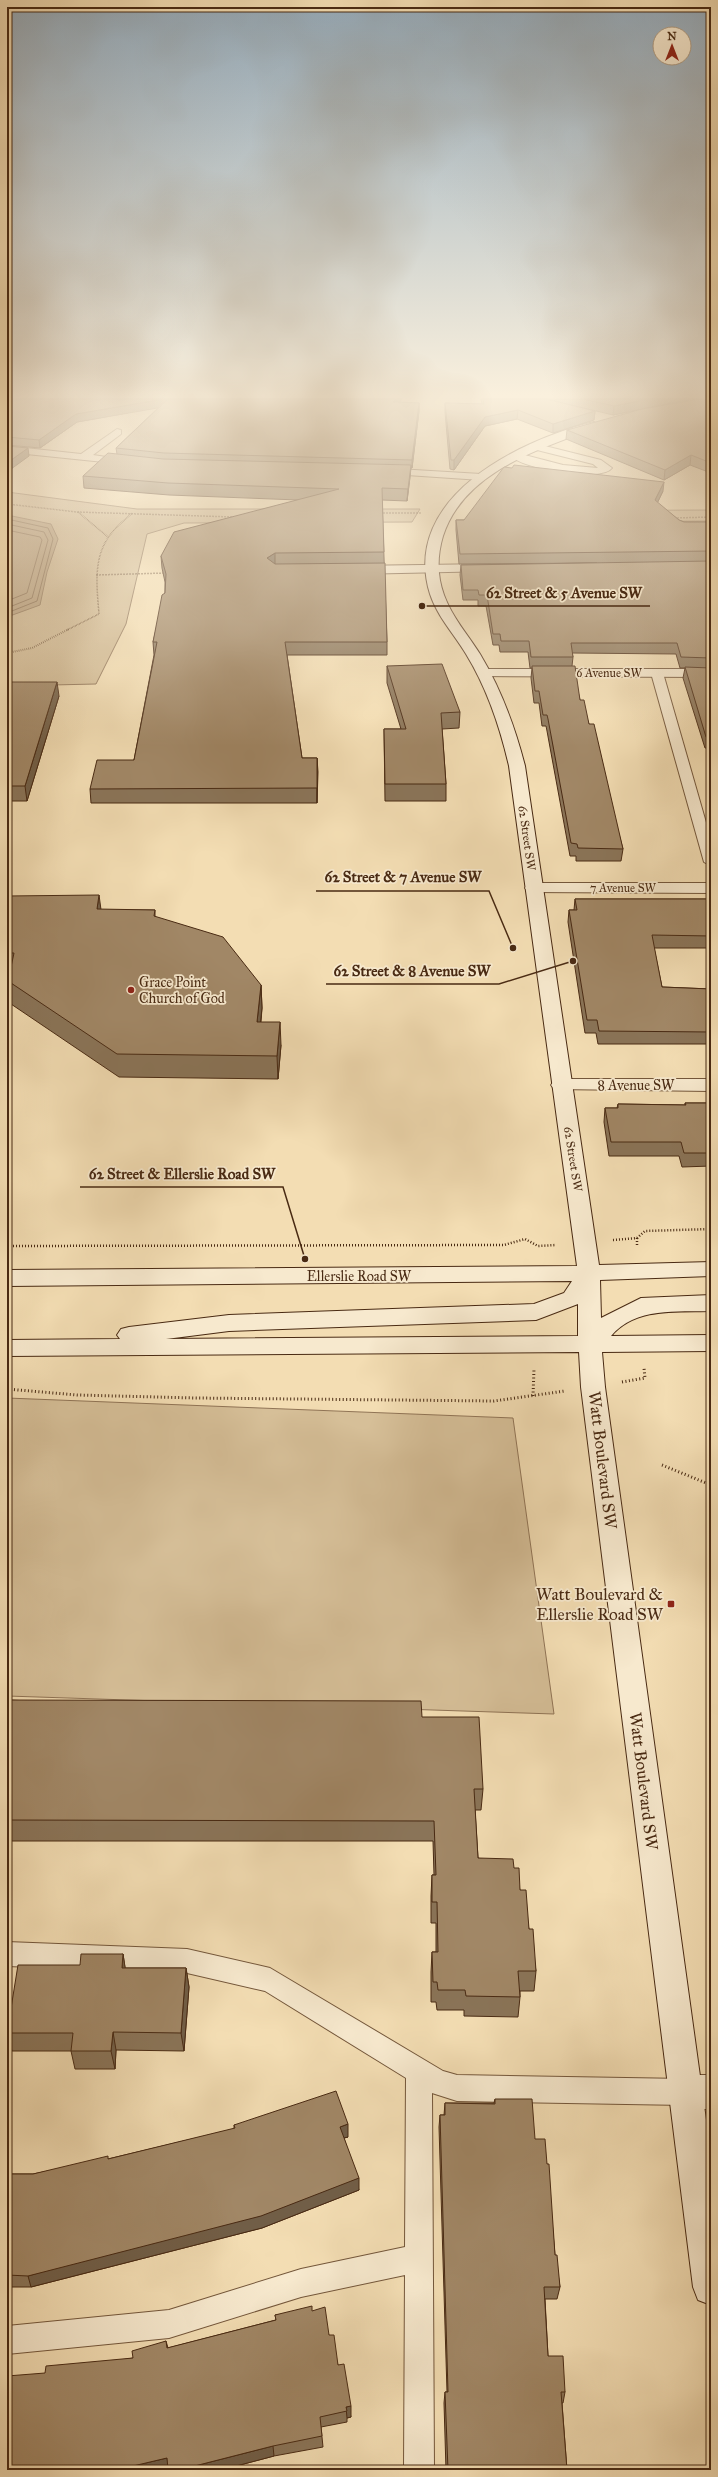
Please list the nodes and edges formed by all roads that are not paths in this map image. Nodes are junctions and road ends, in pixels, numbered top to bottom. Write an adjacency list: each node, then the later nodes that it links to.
1 (447, 515): 3 (street, 62 Street SW)
2 (501, 568): 3 (street)
3 (431, 569): 4 (street); 5 (street, 62 Street SW)
4 (343, 570)
5 (484, 673): 6 (street, 6 Avenue SW); 9 (street, 62 Street SW)
6 (657, 673): 7 (street, 6 Avenue SW); 8 (lane)
7 (711, 673)
8 (711, 862)
9 (534, 888): 10 (street, 7 Avenue SW); 11 (street, 62 Street SW)
10 (711, 888)
11 (562, 1085): 12 (street, 8 Avenue SW); 14 (street, 62 Street SW)
12 (711, 1085)
13 (711, 1269): 14 (street, Ellerslie Road SW)
14 (589, 1274): 15 (street, Ellerslie Road SW); 18 (street, Watt Boulevard SW); 19 (street)
15 (7, 1278)
16 (711, 1303): 18 (street)
17 (711, 1343): 18 (street)
18 (590, 1345): 19 (street); 22 (street, Watt Boulevard SW)
19 (18, 1348)
20 (7, 1954): 21 (lane)
21 (419, 2071): 22 (lane); 23 (lane)
22 (698, 2092): 24 (street, Watt Boulevard SW)
23 (420, 2258): 25 (lane); 26 (lane)
24 (711, 2287)
25 (7, 2340)
26 (419, 2470)

